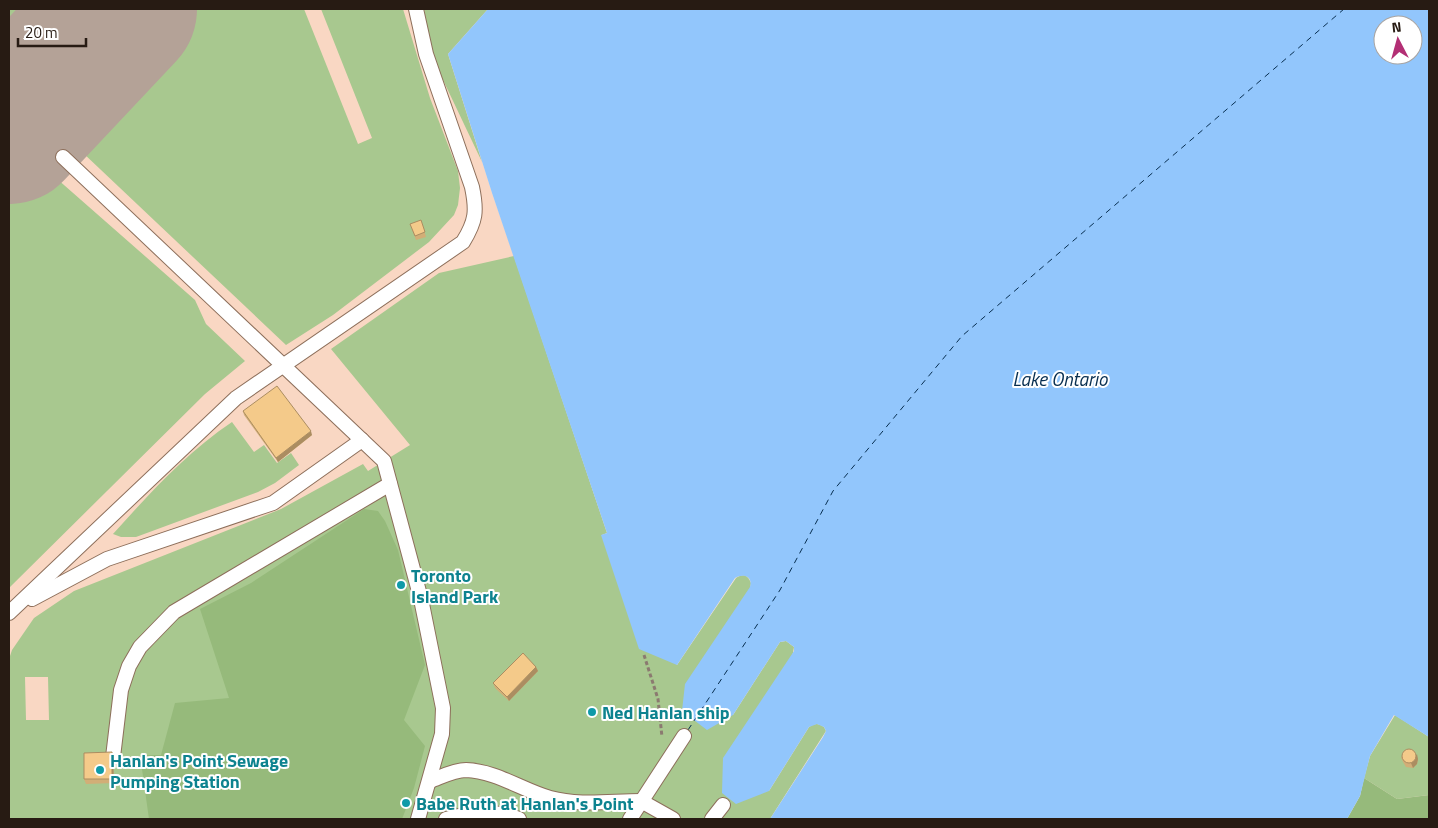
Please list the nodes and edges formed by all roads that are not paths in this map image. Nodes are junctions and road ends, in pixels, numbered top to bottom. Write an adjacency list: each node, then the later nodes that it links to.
1 (416, 9): 3 (lane)
2 (63, 157): 3 (lane)
3 (284, 365): 4 (lane); 6 (lane)
4 (362, 440): 5 (lane); 6 (lane)
5 (390, 484): 9 (lane); 10 (lane)
6 (12, 610): 7 (lane)
7 (9, 622)
8 (684, 736): 11 (lane)
9 (114, 757)
10 (430, 781): 11 (lane); 13 (lane)
11 (641, 801): 16 (lane); 17 (lane)
12 (723, 805): 18 (lane)
13 (418, 819)
14 (446, 819): 15 (lane)
15 (519, 819)
16 (630, 819)
17 (672, 819)
18 (712, 819)

